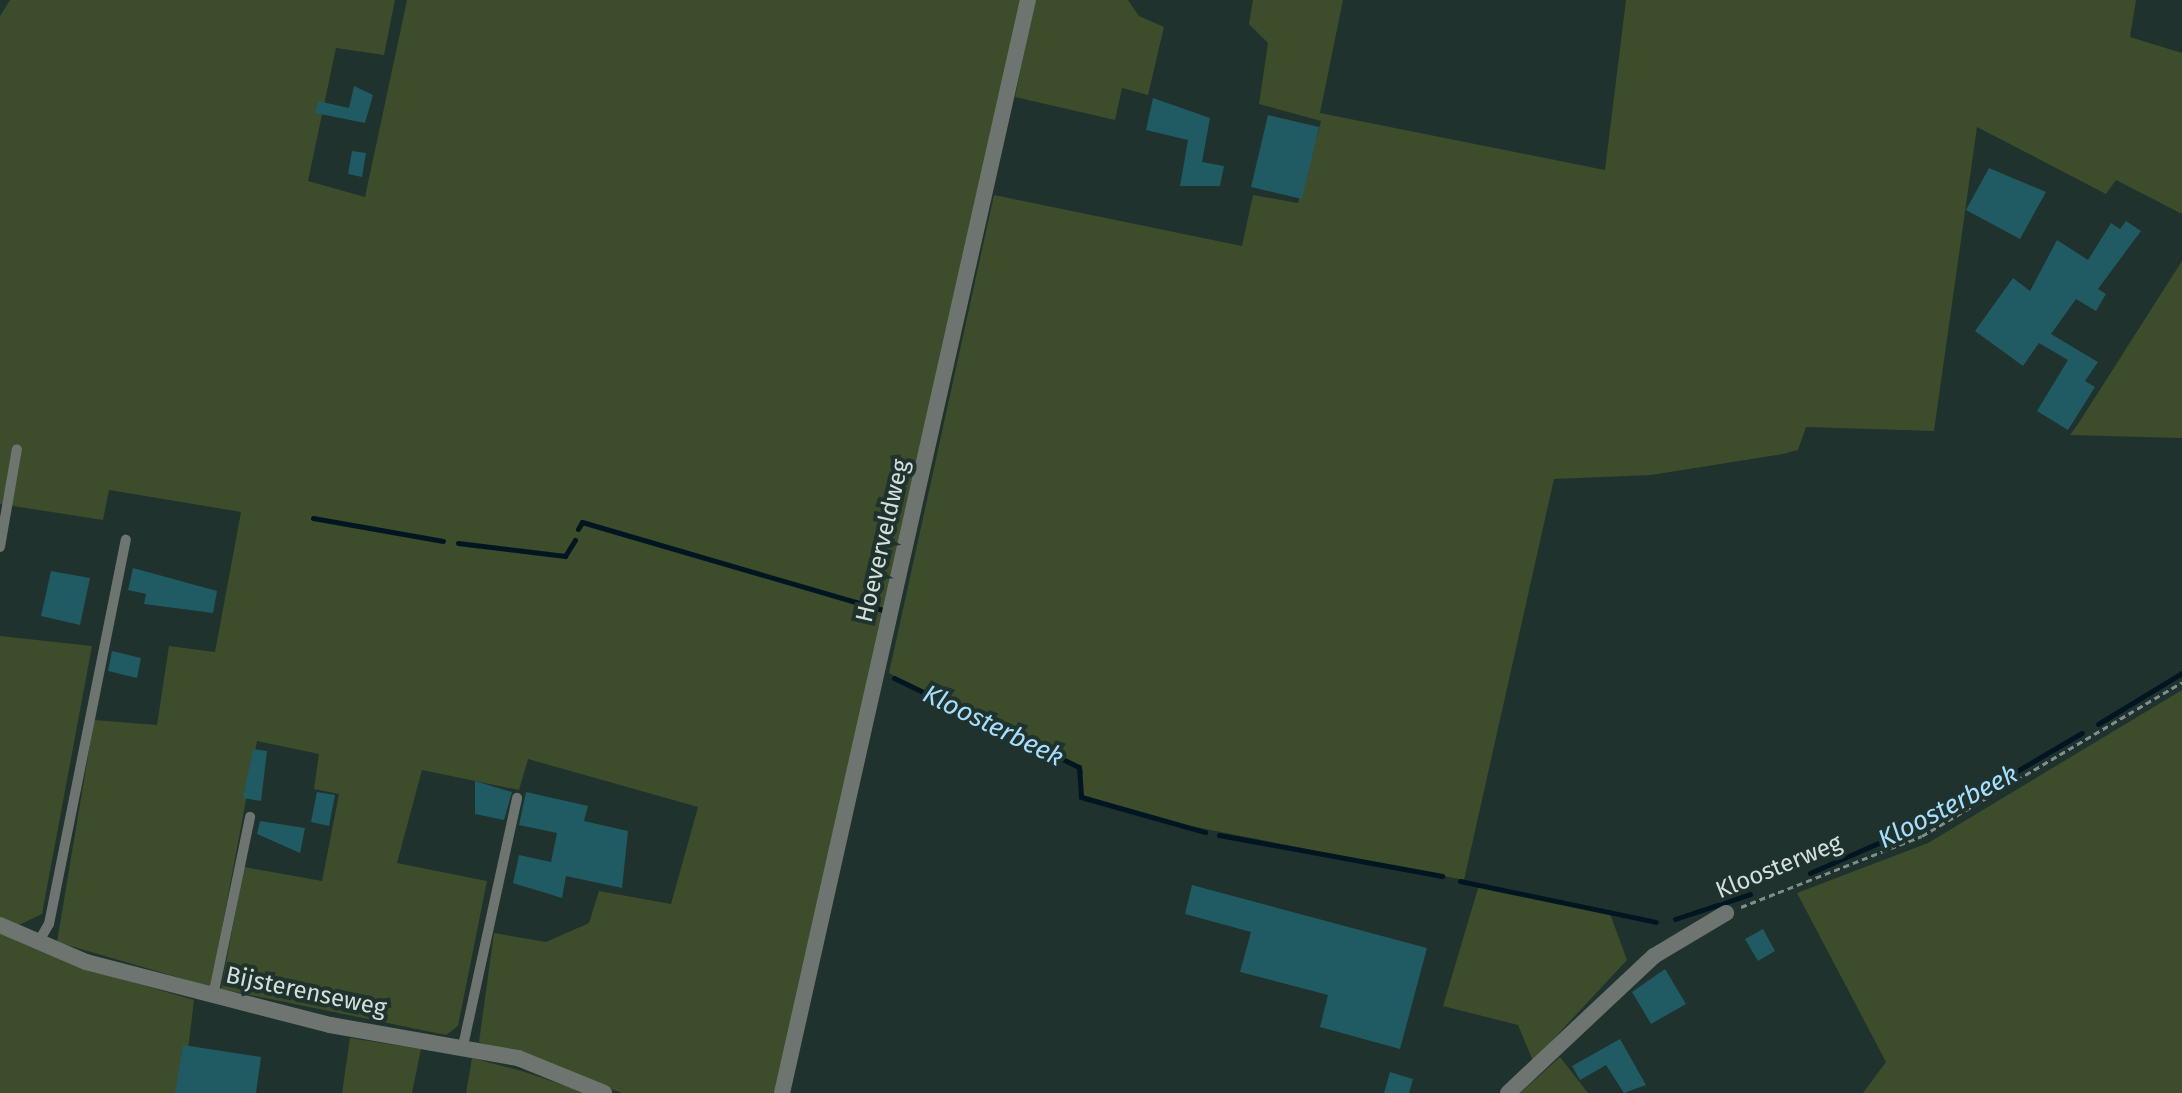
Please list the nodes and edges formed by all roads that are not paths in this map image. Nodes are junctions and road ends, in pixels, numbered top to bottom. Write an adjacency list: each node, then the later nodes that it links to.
1 (1028, 0): 13 (street, Hoeverveldweg)
2 (17, 449): 4 (lane)
3 (126, 540): 9 (lane)
4 (0, 547)
5 (517, 798): 11 (lane)
6 (250, 817): 10 (lane)
7 (1726, 913): 14 (street, Kloosterweg)
8 (0, 925): 9 (street, Bijsterenseweg)
9 (39, 941): 10 (street, Bijsterenseweg)
10 (213, 996): 11 (street, Bijsterenseweg)
11 (463, 1046): 12 (street, Bijsterenseweg)
12 (604, 1093)
13 (782, 1093)
14 (1508, 1093)

